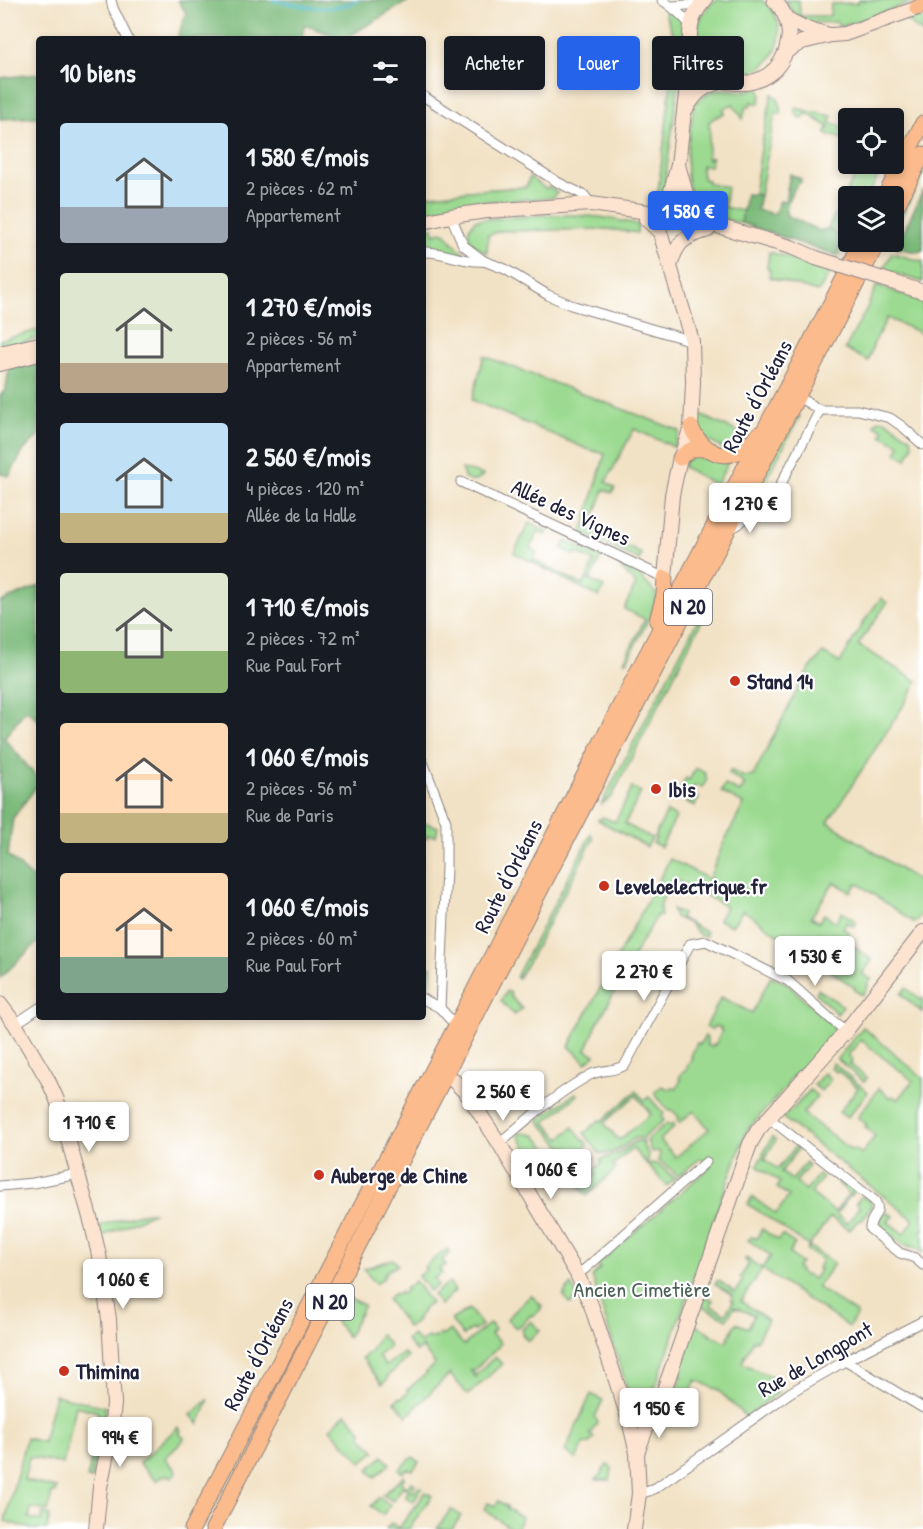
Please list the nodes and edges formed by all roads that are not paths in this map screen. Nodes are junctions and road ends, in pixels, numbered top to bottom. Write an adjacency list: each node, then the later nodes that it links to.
1 (111, 0): 10 (street)
2 (662, 0): 5 (street)
3 (774, 0): 7 (street)
4 (703, 2): 5 (street); 8 (street)
5 (673, 6): 8 (street)
6 (921, 8): 9 (street)
7 (787, 19): 9 (street); 12 (street)
8 (691, 26): 11 (street)
9 (831, 35): 12 (street)
10 (127, 36)
11 (690, 36)
12 (787, 51): 13 (street)
13 (744, 84)
14 (687, 90): 17 (street)
15 (700, 90): 17 (street)
16 (426, 98): 22 (street)
17 (685, 111): 20 (street)
18 (923, 123): 21 (main road)
19 (923, 154): 23 (main road)
20 (678, 165): 27 (street); 29 (street)
21 (890, 186)
22 (568, 188): 24 (street); 25 (street)
23 (904, 191)
24 (591, 204): 25 (street); 27 (street)
25 (563, 207): 26 (street); 27 (street)
26 (451, 216): 28 (street); 33 (street)
27 (650, 216): 29 (street); 34 (street)
28 (426, 221)
29 (704, 226): 34 (street); 35 (street, bridge)
30 (426, 252): 33 (street)
31 (856, 252): 44 (main road, Route d'Orléans / N 20)
32 (873, 252): 41 (main road, Route d'Orléans / N 20)
33 (484, 261): 36 (street)
34 (670, 265): 36 (street)
35 (923, 292)
36 (692, 341): 43 (street)
37 (36, 345): 38 (street)
38 (0, 353)
39 (36, 355): 40 (street)
40 (0, 364)
41 (798, 397): 42 (street); 49 (main road, Route d'Orléans / N 20)
42 (820, 410): 45 (street); 49 (street)
43 (691, 426): 46 (main road); 47 (street)
44 (766, 428): 46 (main road); 51 (main road, Route d'Orléans / N 20)
45 (923, 445)
46 (711, 450): 47 (main road)
47 (680, 458): 50 (street)
48 (461, 482): 50 (street, Allée des Vignes)
49 (730, 528): 61 (main road, Route d'Orléans / N 20)
50 (665, 578): 51 (main road)
51 (656, 638): 59 (main road, Route d'Orléans / N 20)
52 (426, 770): 56 (street)
53 (923, 932): 60 (street)
54 (426, 1001): 56 (street)
55 (0, 1004): 58 (street)
56 (440, 1008): 59 (street)
57 (36, 1010): 58 (street)
58 (15, 1024): 65 (street)
59 (456, 1026): 77 (main road, Route d'Orléans / N 20)
60 (846, 1031): 62 (street); 63 (street)
61 (447, 1074): 63 (street); 78 (main road, Route d'Orléans / N 20)
62 (769, 1118): 67 (street); 72 (street)
63 (499, 1143): 68 (street)
64 (706, 1162): 68 (street)
65 (78, 1174): 66 (street); 76 (street)
66 (0, 1186)
67 (923, 1265)
68 (577, 1274): 73 (street)
69 (923, 1321): 70 (street, Rue de Longpont)
70 (845, 1361): 71 (street); 75 (street, Rue de Longpont)
71 (923, 1408)
72 (655, 1413): 73 (street); 74 (street)
73 (629, 1420): 74 (street)
74 (637, 1453): 75 (street)
75 (639, 1494): 79 (street)
76 (96, 1529)
77 (192, 1529)
78 (213, 1529)
79 (634, 1529)

